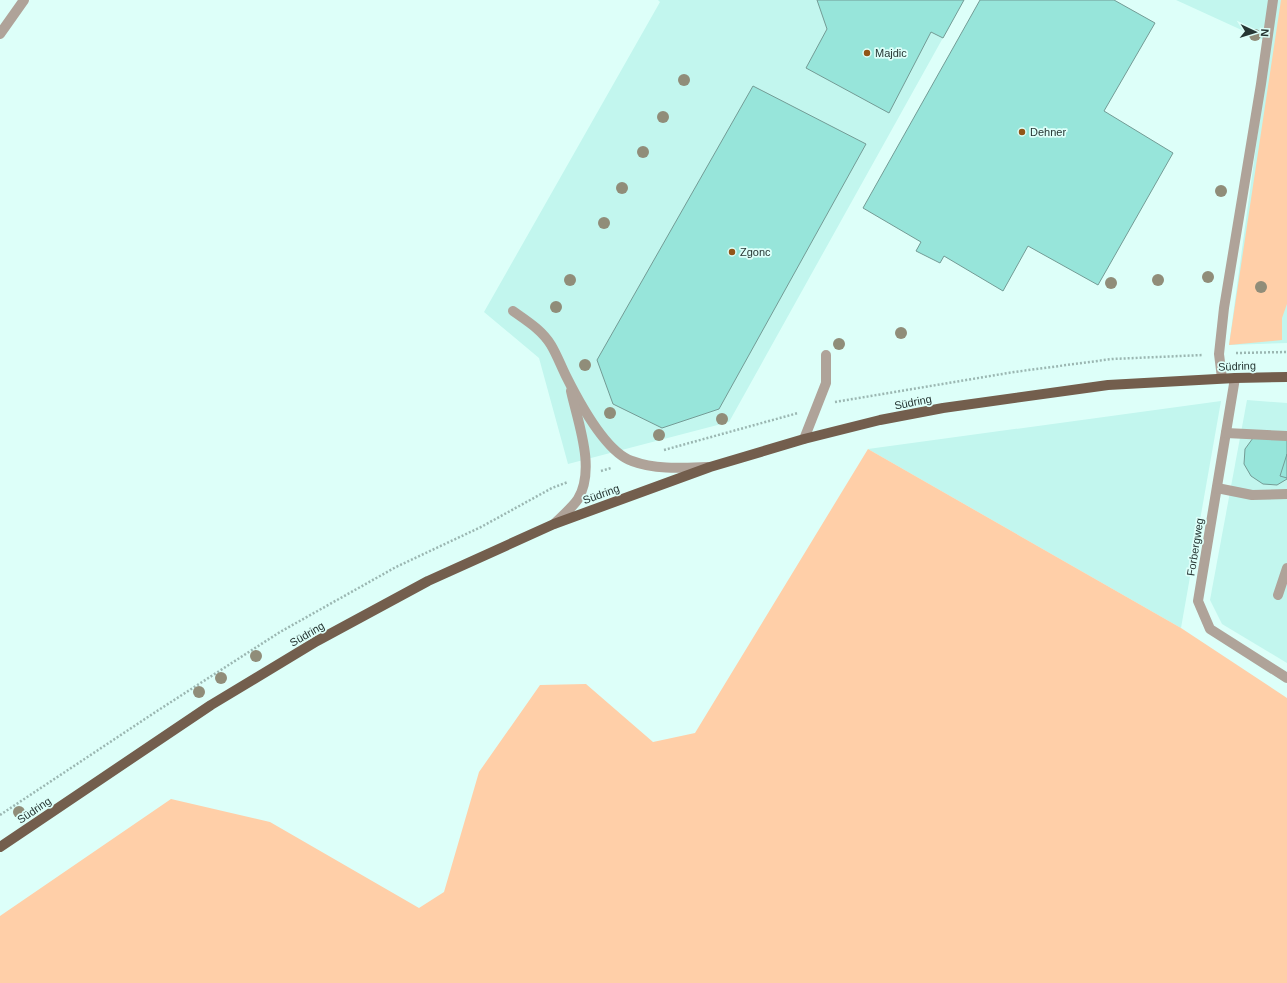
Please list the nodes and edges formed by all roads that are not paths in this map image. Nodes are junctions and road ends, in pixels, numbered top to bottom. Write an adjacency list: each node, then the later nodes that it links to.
1 (24, 0): 3 (street)
2 (1273, 0): 7 (street)
3 (0, 34)
4 (513, 311): 9 (street)
5 (826, 355): 12 (street)
6 (1287, 377): 8 (main road, Südring)
7 (1222, 378): 8 (main road, Südring); 12 (main road, Südring)
8 (1235, 378): 10 (street, Forbergweg)
9 (568, 379): 13 (street); 16 (street)
10 (1226, 433): 11 (street); 14 (street, Forbergweg)
11 (1287, 436)
12 (804, 440): 13 (main road, Südring)
13 (710, 467): 16 (main road, Südring)
14 (1217, 488): 15 (street); 19 (street, Forbergweg)
15 (1287, 494)
16 (554, 524): 20 (main road, Südring)
17 (1287, 568): 18 (street)
18 (1278, 595)
19 (1287, 678)
20 (0, 847)

